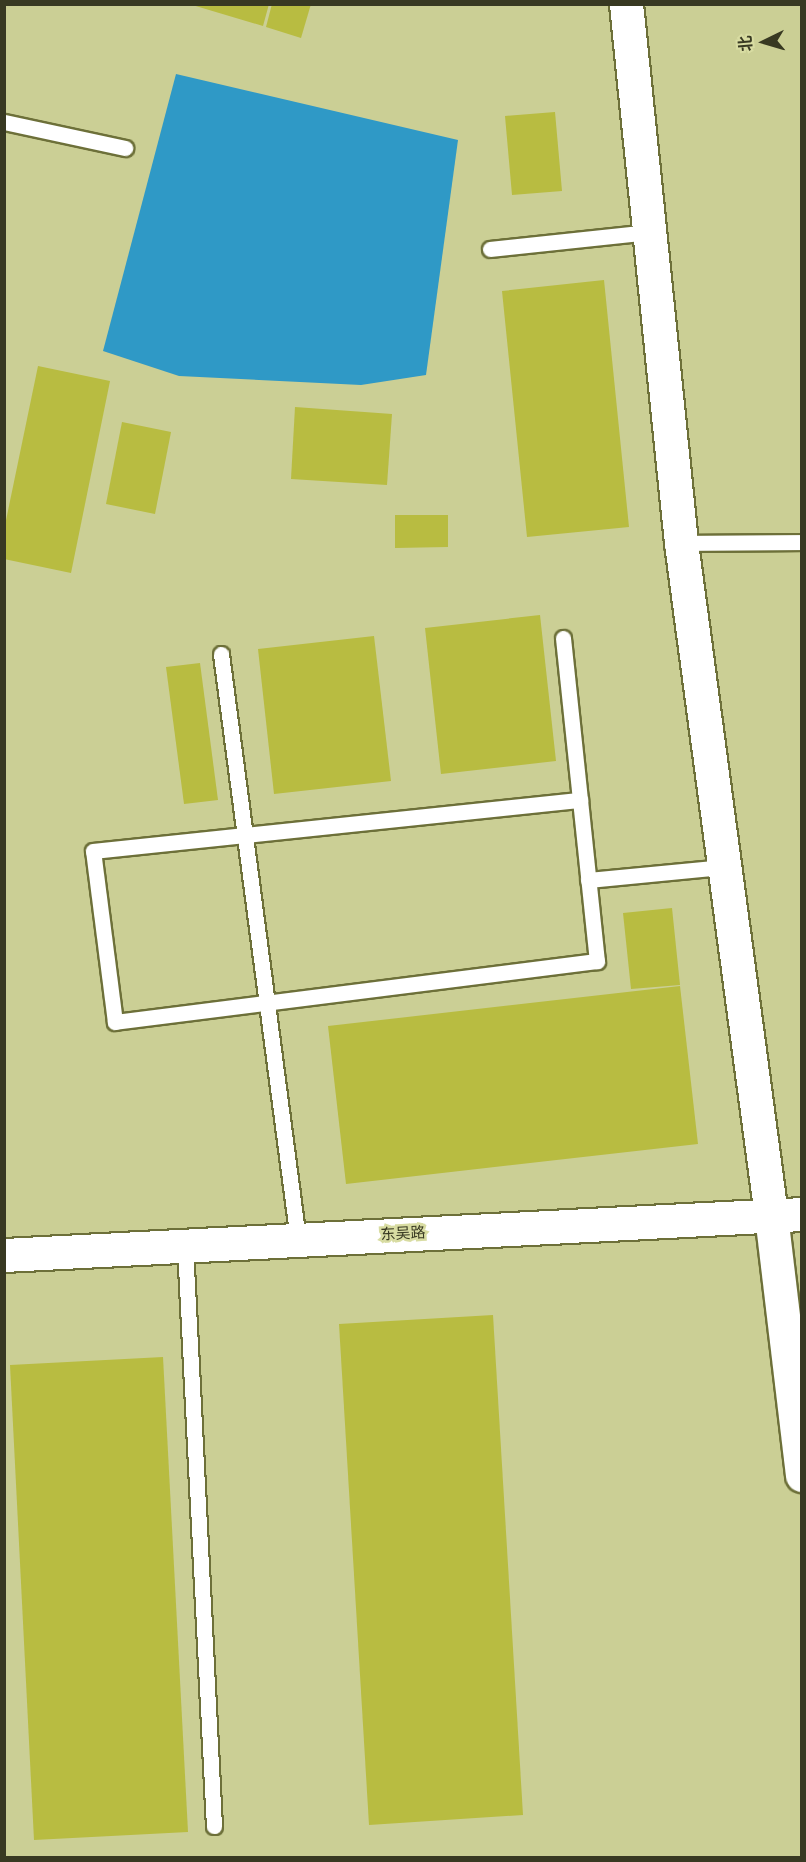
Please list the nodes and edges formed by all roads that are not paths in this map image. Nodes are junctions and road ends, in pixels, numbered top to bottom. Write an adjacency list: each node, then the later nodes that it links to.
1 (626, 4): 4 (street)
2 (4, 122): 3 (lane)
3 (125, 148)
4 (649, 232): 5 (lane); 7 (street)
5 (490, 249)
6 (801, 542): 7 (lane)
7 (681, 543): 12 (street)
8 (563, 638): 10 (lane)
9 (221, 654): 11 (lane)
10 (580, 800): 11 (lane); 13 (lane)
11 (245, 835): 14 (lane); 14 (lane)
12 (724, 867): 13 (lane); 15 (street)
13 (588, 880): 14 (lane)
14 (267, 1002): 16 (lane)
15 (786, 1214): 16 (street, 东吴路); 19 (street)
16 (298, 1240): 17 (street, 东吴路)
17 (185, 1246): 18 (street, 东吴路); 20 (lane)
18 (4, 1255)
19 (801, 1475)
20 (214, 1826)

